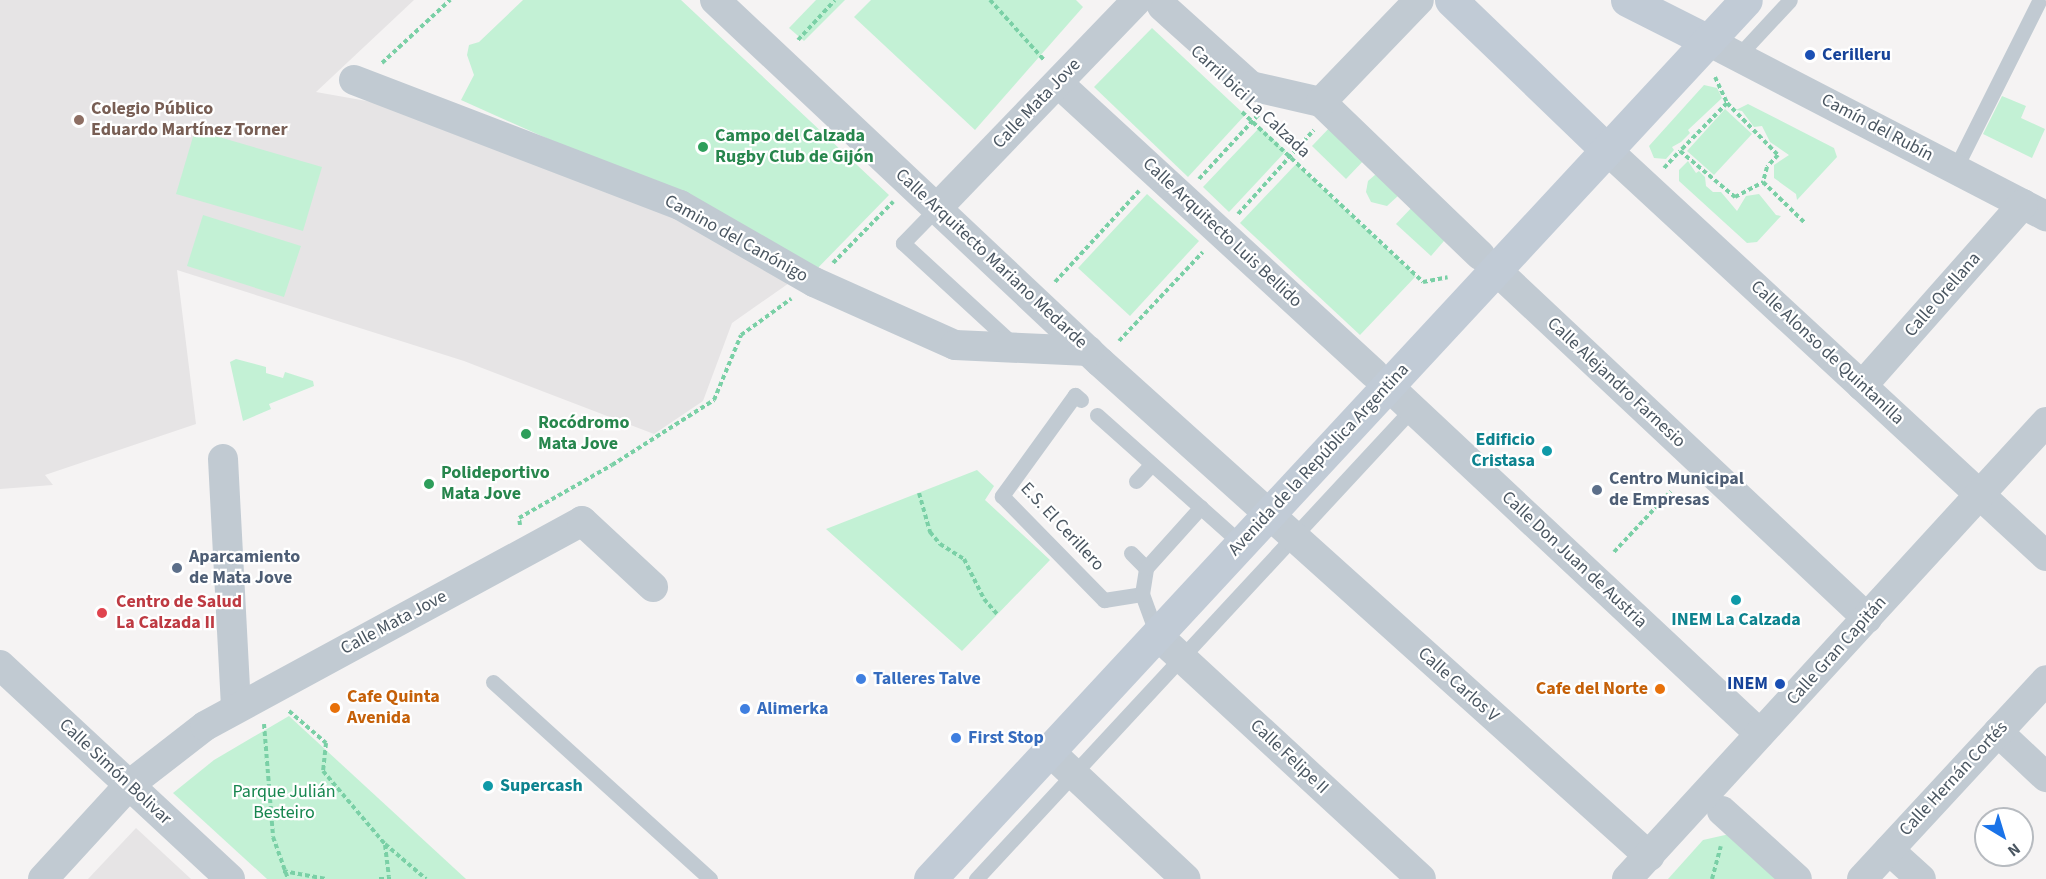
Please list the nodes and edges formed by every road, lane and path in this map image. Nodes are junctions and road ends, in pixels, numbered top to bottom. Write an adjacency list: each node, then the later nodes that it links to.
1 (450, 0): 17 (path)
2 (715, 0): 31 (street, Calle Arquitecto Mariano Medarde)
3 (835, 0): 12 (path)
4 (990, 0): 15 (path)
5 (1419, 0): 20 (street)
6 (1451, 0): 24 (street)
7 (1627, 0): 13 (street)
8 (1746, 0): 13 (street, Avenida de la República Argentina)
9 (1790, 0): 14 (lane)
10 (1150, 3): 19 (street); 31 (street, Calle Mata Jove)
11 (2038, 3): 26 (lane)
12 (798, 40)
13 (1708, 41): 14 (street, Camín del Rubín); 24 (street, Avenida de la República Argentina)
14 (1738, 56): 26 (street, Camín del Rubín)
15 (1046, 63)
16 (1715, 77): 21 (path)
17 (357, 82): 36 (street, Camino del Canónigo)
18 (1070, 93): 28 (street, Calle Arquitecto Luis Bellido)
19 (1277, 93): 20 (street); 23 (path)
20 (1321, 102): 34 (street, Calle Alejandro Farnesio)
21 (1727, 103): 25 (path); 29 (path)
22 (1236, 107): 23 (path, Carril bici La Calzada)
23 (1251, 122): 30 (path); 35 (path, Carril bici La Calzada)
24 (1607, 150): 34 (street, Avenida de la República Argentina); 41 (street, Calle Alonso de Quintanilla)
25 (1680, 151): 27 (path); 29 (path)
26 (1955, 169): 32 (street, Camín del Rubín)
27 (1661, 170)
28 (1156, 172): 30 (street, Calle Arquitecto Luis Bellido); 37 (path)
29 (1763, 182): 33 (path)
30 (1182, 197): 40 (street, Calle Arquitecto Luis Bellido)
31 (938, 208): 38 (lane); 39 (street, Calle Arquitecto Mariano Medarde)
32 (2035, 210): 41 (street, Calle Orellana)
33 (1805, 223)
34 (1488, 263): 40 (street, Avenida de la República Argentina); 66 (street, Calle Alejandro Farnesio)
35 (1416, 276)
36 (814, 282): 38 (street, Camino del Canónigo); 49 (path)
37 (1055, 282)
38 (1018, 348): 39 (street, Camino del Canónigo)
39 (1089, 351): 55 (street, Calle Arquitecto Mariano Medarde)
40 (1381, 380): 43 (street, Calle Don Juan de Austria); 55 (street, Avenida de la República Argentina)
41 (1862, 386): 53 (street, Calle Alonso de Quintanilla)
42 (1081, 400): 64 (lane, E.S. El Cerillero)
43 (1412, 409): 57 (lane, Avenida de la República Argentina); 76 (street, Calle Don Juan de Austria)
44 (1097, 415): 47 (lane)
45 (2046, 422): 53 (street, Calle Gran Capitán)
46 (223, 459): 72 (street)
47 (1152, 464): 48 (lane); 54 (lane)
48 (1136, 481)
49 (571, 488): 52 (path); 56 (path)
50 (1671, 491): 59 (path)
51 (919, 493): 65 (path)
52 (574, 495)
53 (1980, 495): 61 (street, Calle Alonso de Quintanilla); 66 (street, Calle Gran Capitán)
54 (1201, 507): 58 (lane); 62 (lane)
55 (1269, 514): 57 (street, Calle Carlos V); 58 (street, Avenida de la República Argentina)
56 (522, 529)
57 (1294, 536): 68 (lane, Avenida de la República Argentina); 84 (street, Calle Carlos V)
58 (1242, 544): 67 (street, Avenida de la República Argentina)
59 (1614, 552)
60 (1131, 553): 62 (lane, E.S. El Cerillero)
61 (2046, 556)
62 (1146, 568): 64 (lane)
63 (652, 588): 73 (street, Calle Mata Jove)
64 (1142, 594): 67 (lane)
65 (998, 614)
66 (1867, 618): 76 (street, Calle Gran Capitán)
67 (1157, 635): 68 (street, Calle Felipe II); 77 (street, Avenida de la República Argentina)
68 (1181, 658): 78 (lane, Avenida de la República Argentina); 97 (street, Calle Felipe II)
69 (0, 665): 80 (street, Calle Simón Bolivar)
70 (2046, 680): 75 (street, Calle Hernán Cortés)
71 (493, 682): 94 (lane)
72 (236, 708): 73 (street, Calle Mata Jove); 80 (street, Calle Mata Jove)
73 (272, 710): 74 (path); 74 (path); 82 (path)
74 (264, 726): 85 (path)
75 (1998, 732): 79 (street); 83 (street, Calle Hernán Cortés)
76 (1761, 734): 84 (street, Calle Gran Capitán)
77 (1049, 751): 78 (street); 86 (street, Avenida de la República Argentina)
78 (1073, 773): 95 (lane, Avenida de la República Argentina); 96 (street)
79 (2046, 777)
80 (129, 785): 88 (street, Calle Mata Jove); 89 (street, Calle Simón Bolivar)
81 (1722, 811): 99 (street)
82 (385, 844): 87 (path); 93 (path)
83 (1889, 850): 100 (street, Calle Hernán Cortés); 101 (street)
84 (1649, 856): 98 (street, Calle Gran Capitán)
85 (282, 870): 90 (path); 91 (path)
86 (940, 875)
87 (391, 878): 92 (path)
88 (43, 879)
89 (230, 879)
90 (288, 879)
91 (326, 879)
92 (379, 879)
93 (426, 879)
94 (710, 879)
95 (976, 879)
96 (1186, 879)
97 (1421, 879)
98 (1627, 879)
99 (1797, 879)
100 (1862, 879)
101 (1921, 879)

